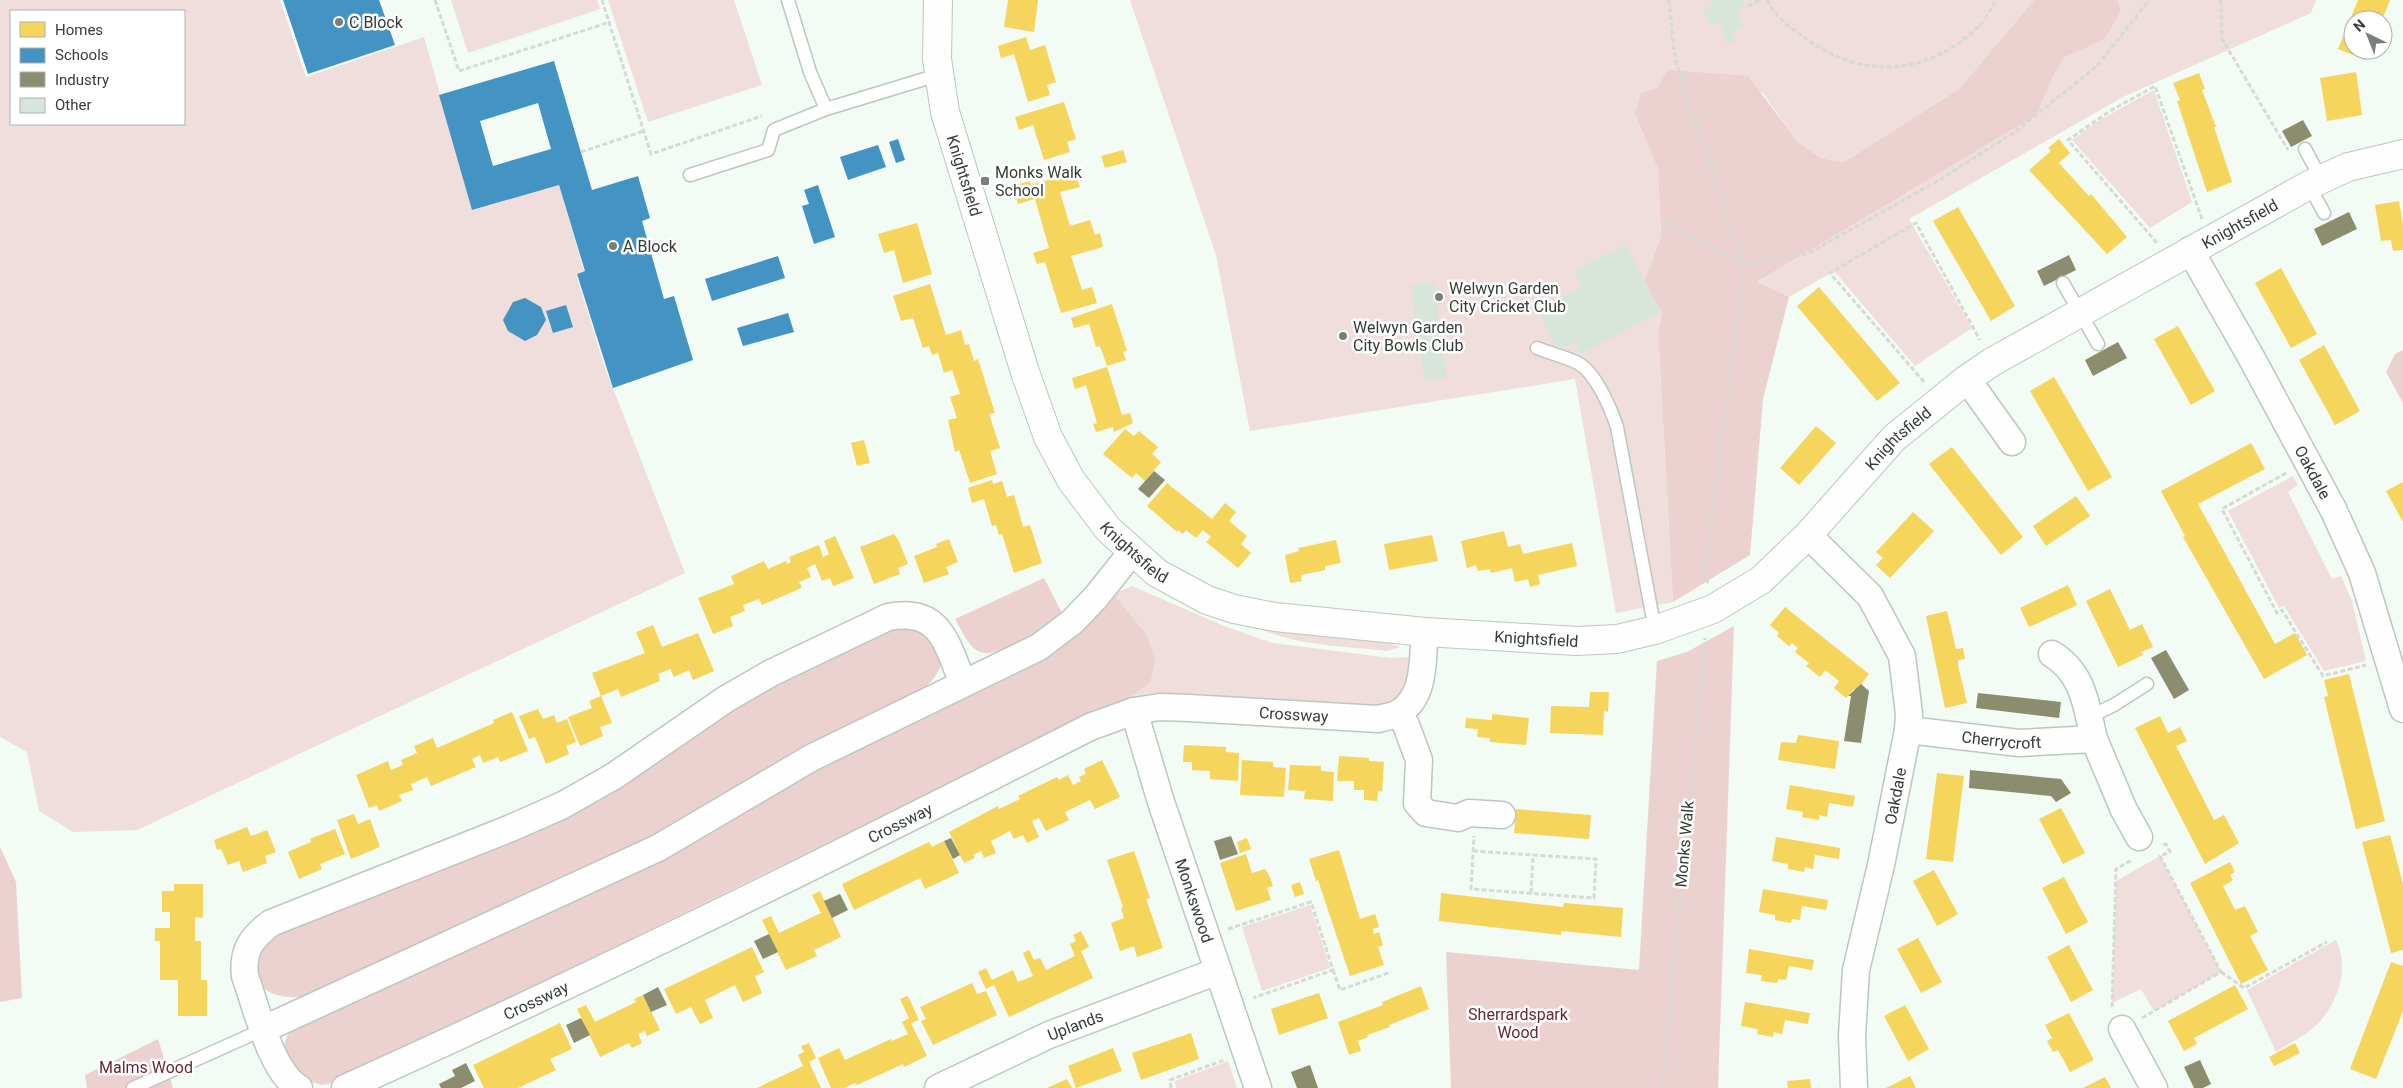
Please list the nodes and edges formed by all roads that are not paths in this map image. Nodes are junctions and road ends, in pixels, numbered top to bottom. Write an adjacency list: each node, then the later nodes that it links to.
1 (788, 0): 4 (lane)
2 (938, 0): 3 (street, Knightsfield)
3 (938, 76): 4 (lane); 18 (street, Knightsfield)
4 (826, 108): 7 (lane)
5 (2305, 149): 8 (lane)
6 (2403, 154): 8 (street, Knightsfield)
7 (690, 175)
8 (2315, 182): 9 (lane); 10 (street, Knightsfield)
9 (2324, 213)
10 (2191, 251): 12 (street, Knightsfield); 24 (street, Oakdale)
11 (2063, 283): 12 (lane)
12 (2080, 313): 13 (lane); 15 (street, Knightsfield)
13 (2098, 344)
14 (1537, 348): 19 (lane)
15 (1967, 379): 16 (street); 17 (street, Knightsfield)
16 (2012, 442)
17 (1808, 535): 19 (street, Knightsfield); 28 (street, Oakdale)
18 (1132, 552): 20 (street, Knightsfield); 22 (street)
19 (1655, 630): 20 (street, Knightsfield)
20 (1425, 632): 26 (street)
21 (2052, 654): 27 (street)
22 (963, 683): 33 (street); 33 (street)
23 (2147, 684): 27 (lane)
24 (2403, 709)
25 (1134, 711): 26 (street, Crossway); 31 (street, Monkswood); 36 (street, Crossway)
26 (1399, 713): 29 (street)
27 (2091, 728): 28 (street, Cherrycroft); 30 (street)
28 (1908, 730): 39 (street, Oakdale)
29 (1502, 815)
30 (2143, 844)
31 (1218, 971): 37 (street, Uplands); 38 (street, Monkswood)
32 (2122, 1028): 40 (street)
33 (264, 1029): 34 (lane); 35 (street)
34 (133, 1088)
35 (299, 1088)
36 (345, 1088)
37 (938, 1088)
38 (1258, 1088)
39 (1854, 1088)
40 (2154, 1088)

